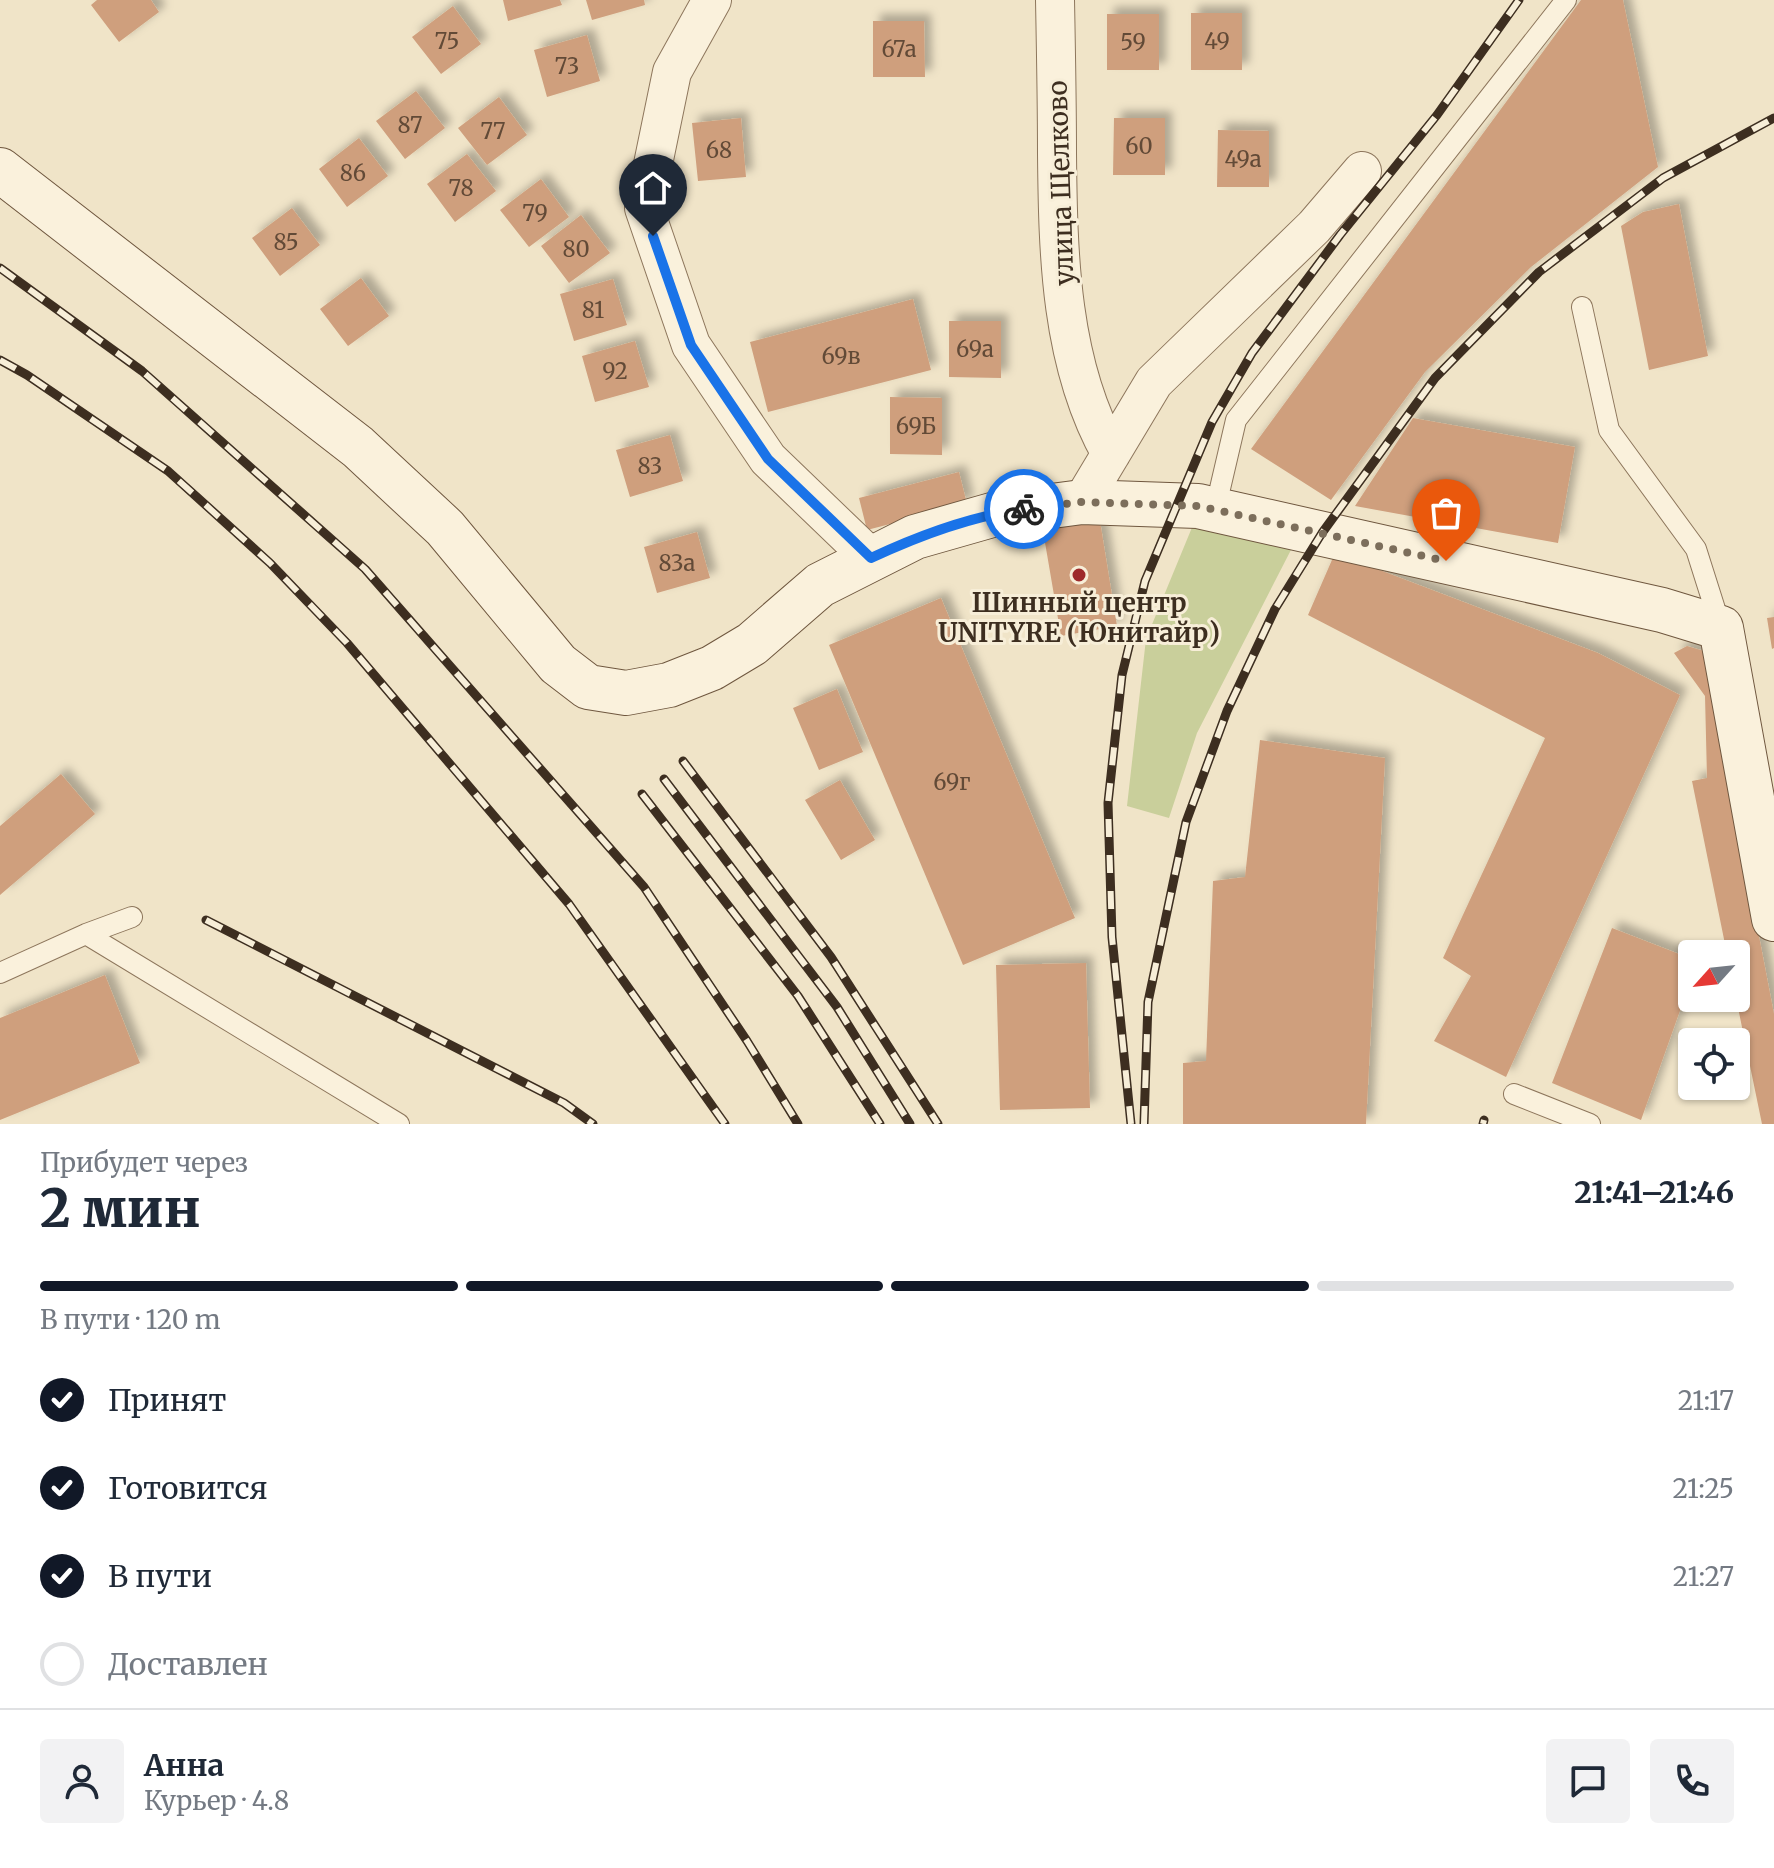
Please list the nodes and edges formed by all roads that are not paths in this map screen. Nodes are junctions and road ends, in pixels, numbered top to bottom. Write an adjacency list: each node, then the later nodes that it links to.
1 (712, 0): 10 (street)
2 (1055, 0): 7 (street, улица Щелково)
3 (1566, 0): 9 (lane)
4 (0, 170): 10 (street)
5 (1362, 171): 7 (street)
6 (1582, 307): 11 (lane)
7 (1111, 454): 8 (street)
8 (1082, 502): 9 (street); 10 (street)
9 (1215, 510): 11 (street)
10 (871, 558)
11 (1721, 628): 13 (street)
12 (132, 917): 14 (lane)
13 (1774, 919)
14 (86, 934): 15 (lane); 17 (lane)
15 (0, 973)
16 (1514, 1094): 18 (lane)
17 (399, 1124)
18 (1590, 1124)

